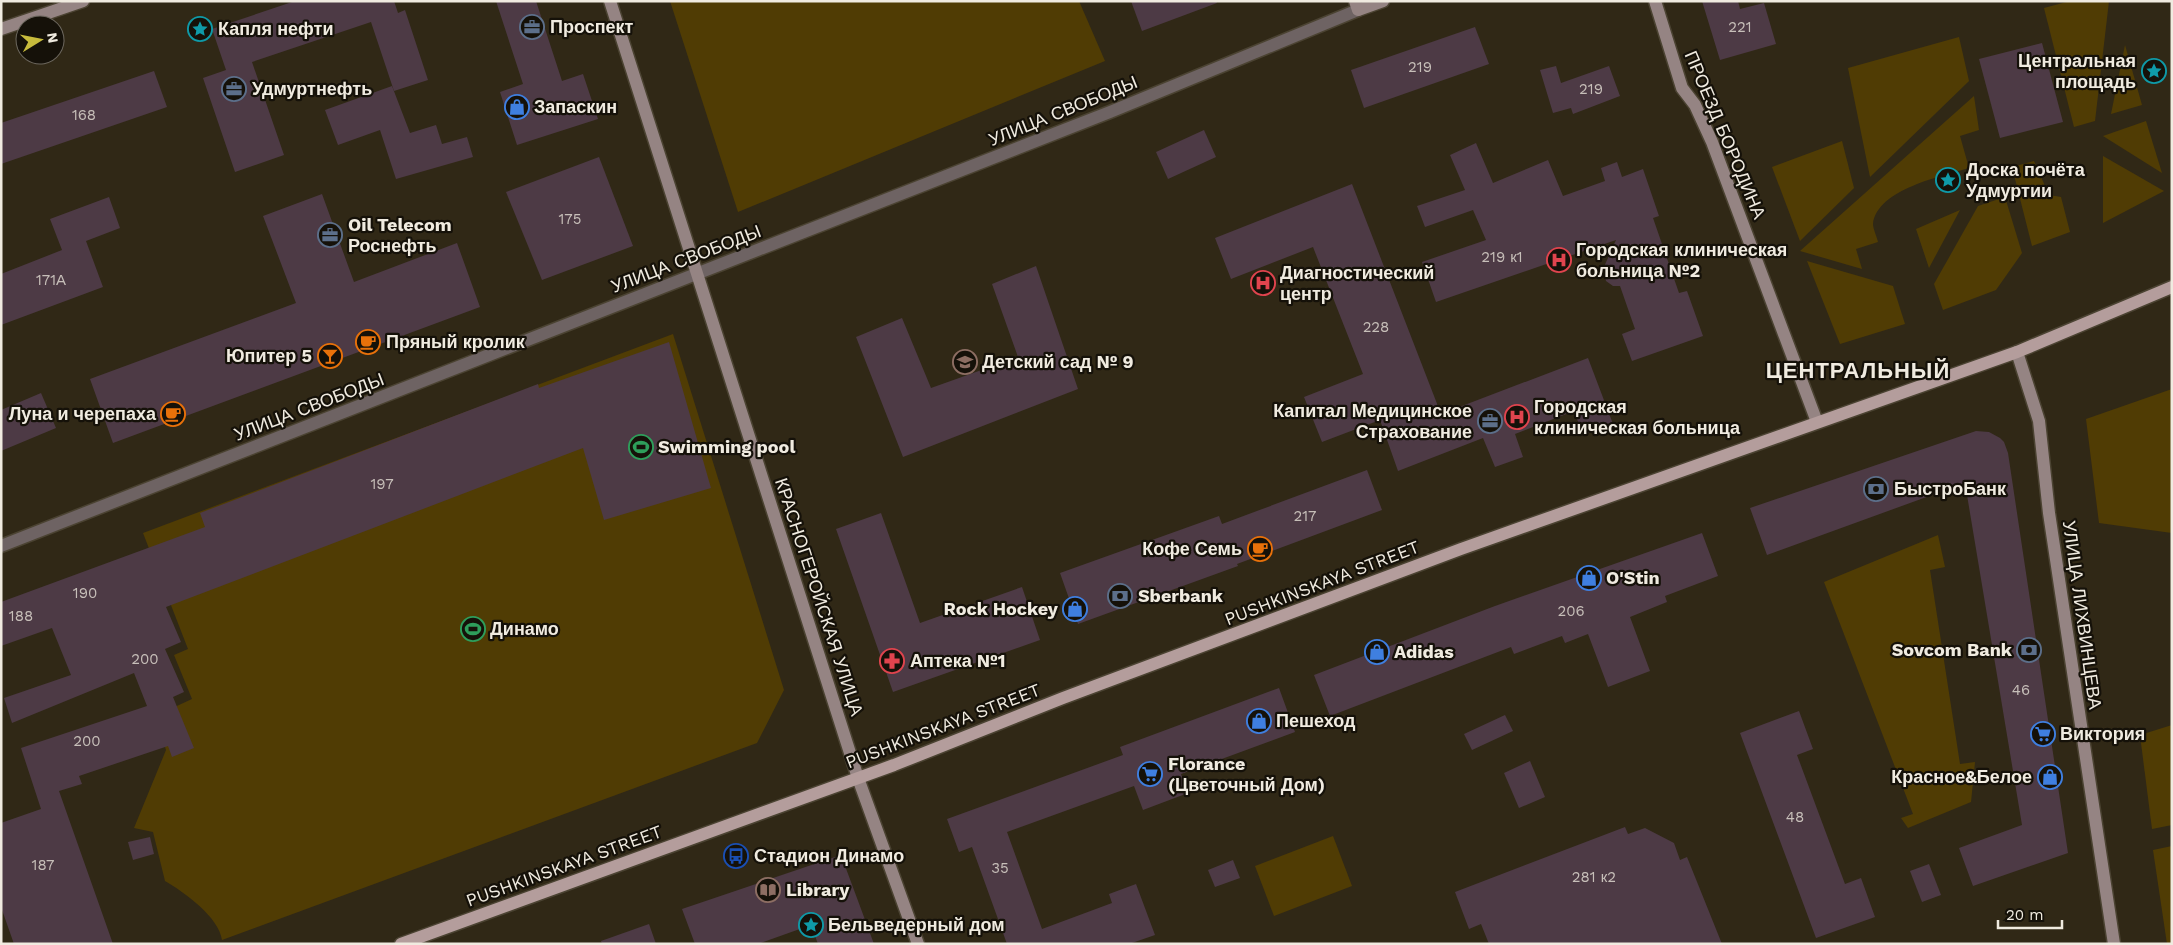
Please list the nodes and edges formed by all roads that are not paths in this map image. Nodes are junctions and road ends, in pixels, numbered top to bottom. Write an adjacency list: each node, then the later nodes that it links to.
1 (83, 1): 6 (street)
2 (610, 1): 7 (street, КРАСНОГЕРОЙСКАЯ УЛИЦА)
3 (1383, 1): 5 (street, УЛИЦА СВОБОДЫ)
4 (1655, 1): 10 (street, ПРОЕЗД БОРОДИНА)
5 (1356, 6): 7 (street, УЛИЦА СВОБОДЫ)
6 (1, 29)
7 (697, 274): 11 (street, УЛИЦА СВОБОДЫ); 12 (street, КРАСНОГЕРОЙСКАЯ УЛИЦА)
8 (2172, 287): 9 (main road, PUSHKINSKAYA STREET)
9 (2017, 352): 10 (main road, PUSHKINSKAYA STREET); 15 (street, УЛИЦА ЛИХВИНЦЕВА)
10 (1817, 422): 12 (main road, PUSHKINSKAYA STREET)
11 (1, 546)
12 (858, 778): 13 (main road, PUSHKINSKAYA STREET); 14 (street, КРАСНОГЕРОЙСКАЯ УЛИЦА)
13 (401, 944)
14 (918, 944)
15 (2114, 944)

